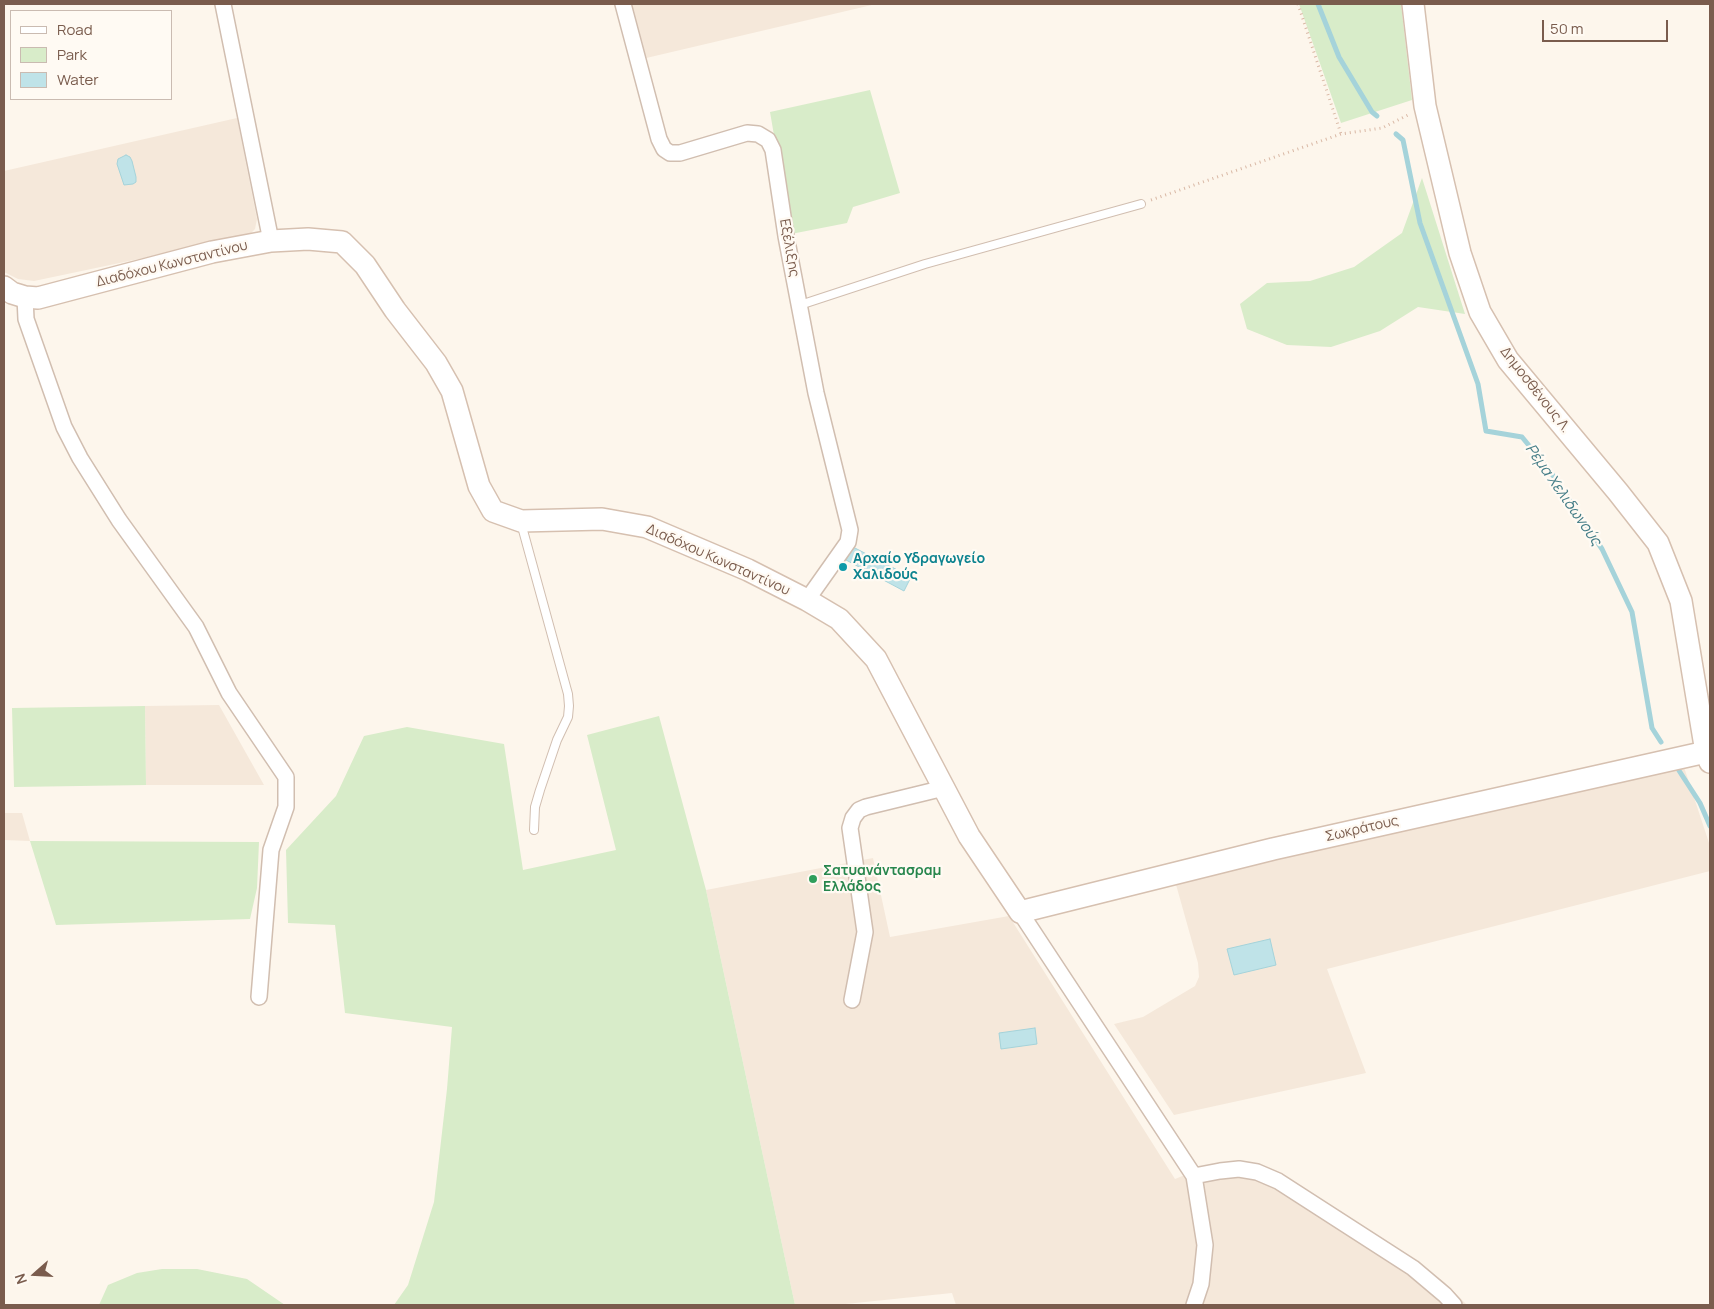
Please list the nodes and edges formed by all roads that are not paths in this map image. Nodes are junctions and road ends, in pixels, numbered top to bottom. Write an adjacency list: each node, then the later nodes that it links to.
1 (223, 4): 5 (street)
2 (623, 4): 8 (street, Εξέλιξης)
3 (1413, 4): 11 (street, Δημοσθένους Λ.)
4 (1141, 204): 8 (lane)
5 (271, 241): 7 (street, Διαδόχου Κωνσταντίνου); 9 (street, Διαδόχου Κωνσταντίνου)
6 (4, 287): 7 (street)
7 (24, 297): 15 (street)
8 (800, 305): 10 (street, Εξέλιξης)
9 (521, 521): 10 (street, Διαδόχου Κωνσταντίνου); 13 (lane)
10 (807, 600): 12 (street, Διαδόχου Κωνσταντίνου)
11 (1708, 757): 14 (street, Σωκράτους)
12 (944, 788): 14 (street, Διαδόχου Κωνσταντίνου); 16 (street)
13 (534, 830)
14 (1020, 912): 17 (street)
15 (259, 997)
16 (852, 1000)
17 (1194, 1176): 18 (street); 19 (street)
18 (1194, 1305)
19 (1454, 1305)

